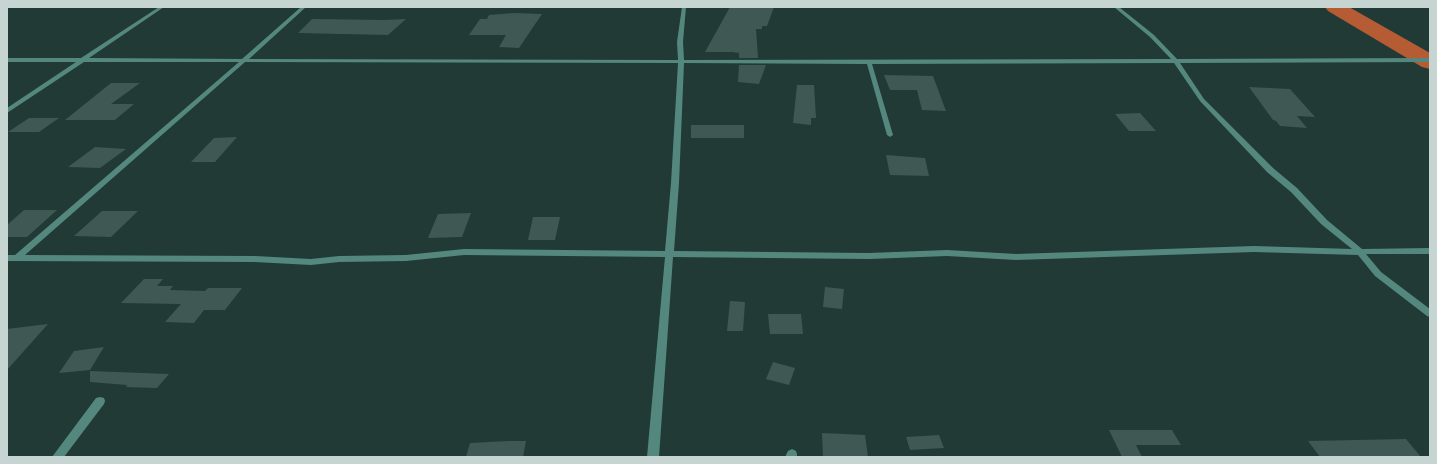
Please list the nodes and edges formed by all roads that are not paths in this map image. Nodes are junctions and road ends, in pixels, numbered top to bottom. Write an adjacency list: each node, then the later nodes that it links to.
1 (162, 7): 6 (street)
2 (304, 7): 7 (street)
3 (684, 7): 10 (street)
4 (1116, 7): 8 (street)
5 (7, 60): 6 (street)
6 (82, 60): 7 (street); 12 (street)
7 (244, 60): 10 (street); 18 (street)
8 (1175, 60): 9 (street); 11 (street); 15 (street)
9 (1430, 60)
10 (681, 61): 11 (street); 16 (street)
11 (869, 62): 13 (street)
12 (7, 111)
13 (890, 135)
14 (1430, 251): 15 (street)
15 (1360, 252): 16 (street); 19 (street)
16 (669, 255): 18 (street); 22 (street)
17 (7, 258): 18 (street)
18 (17, 258)
19 (1430, 314)
20 (100, 401): 21 (street)
21 (58, 457)
22 (653, 457)

